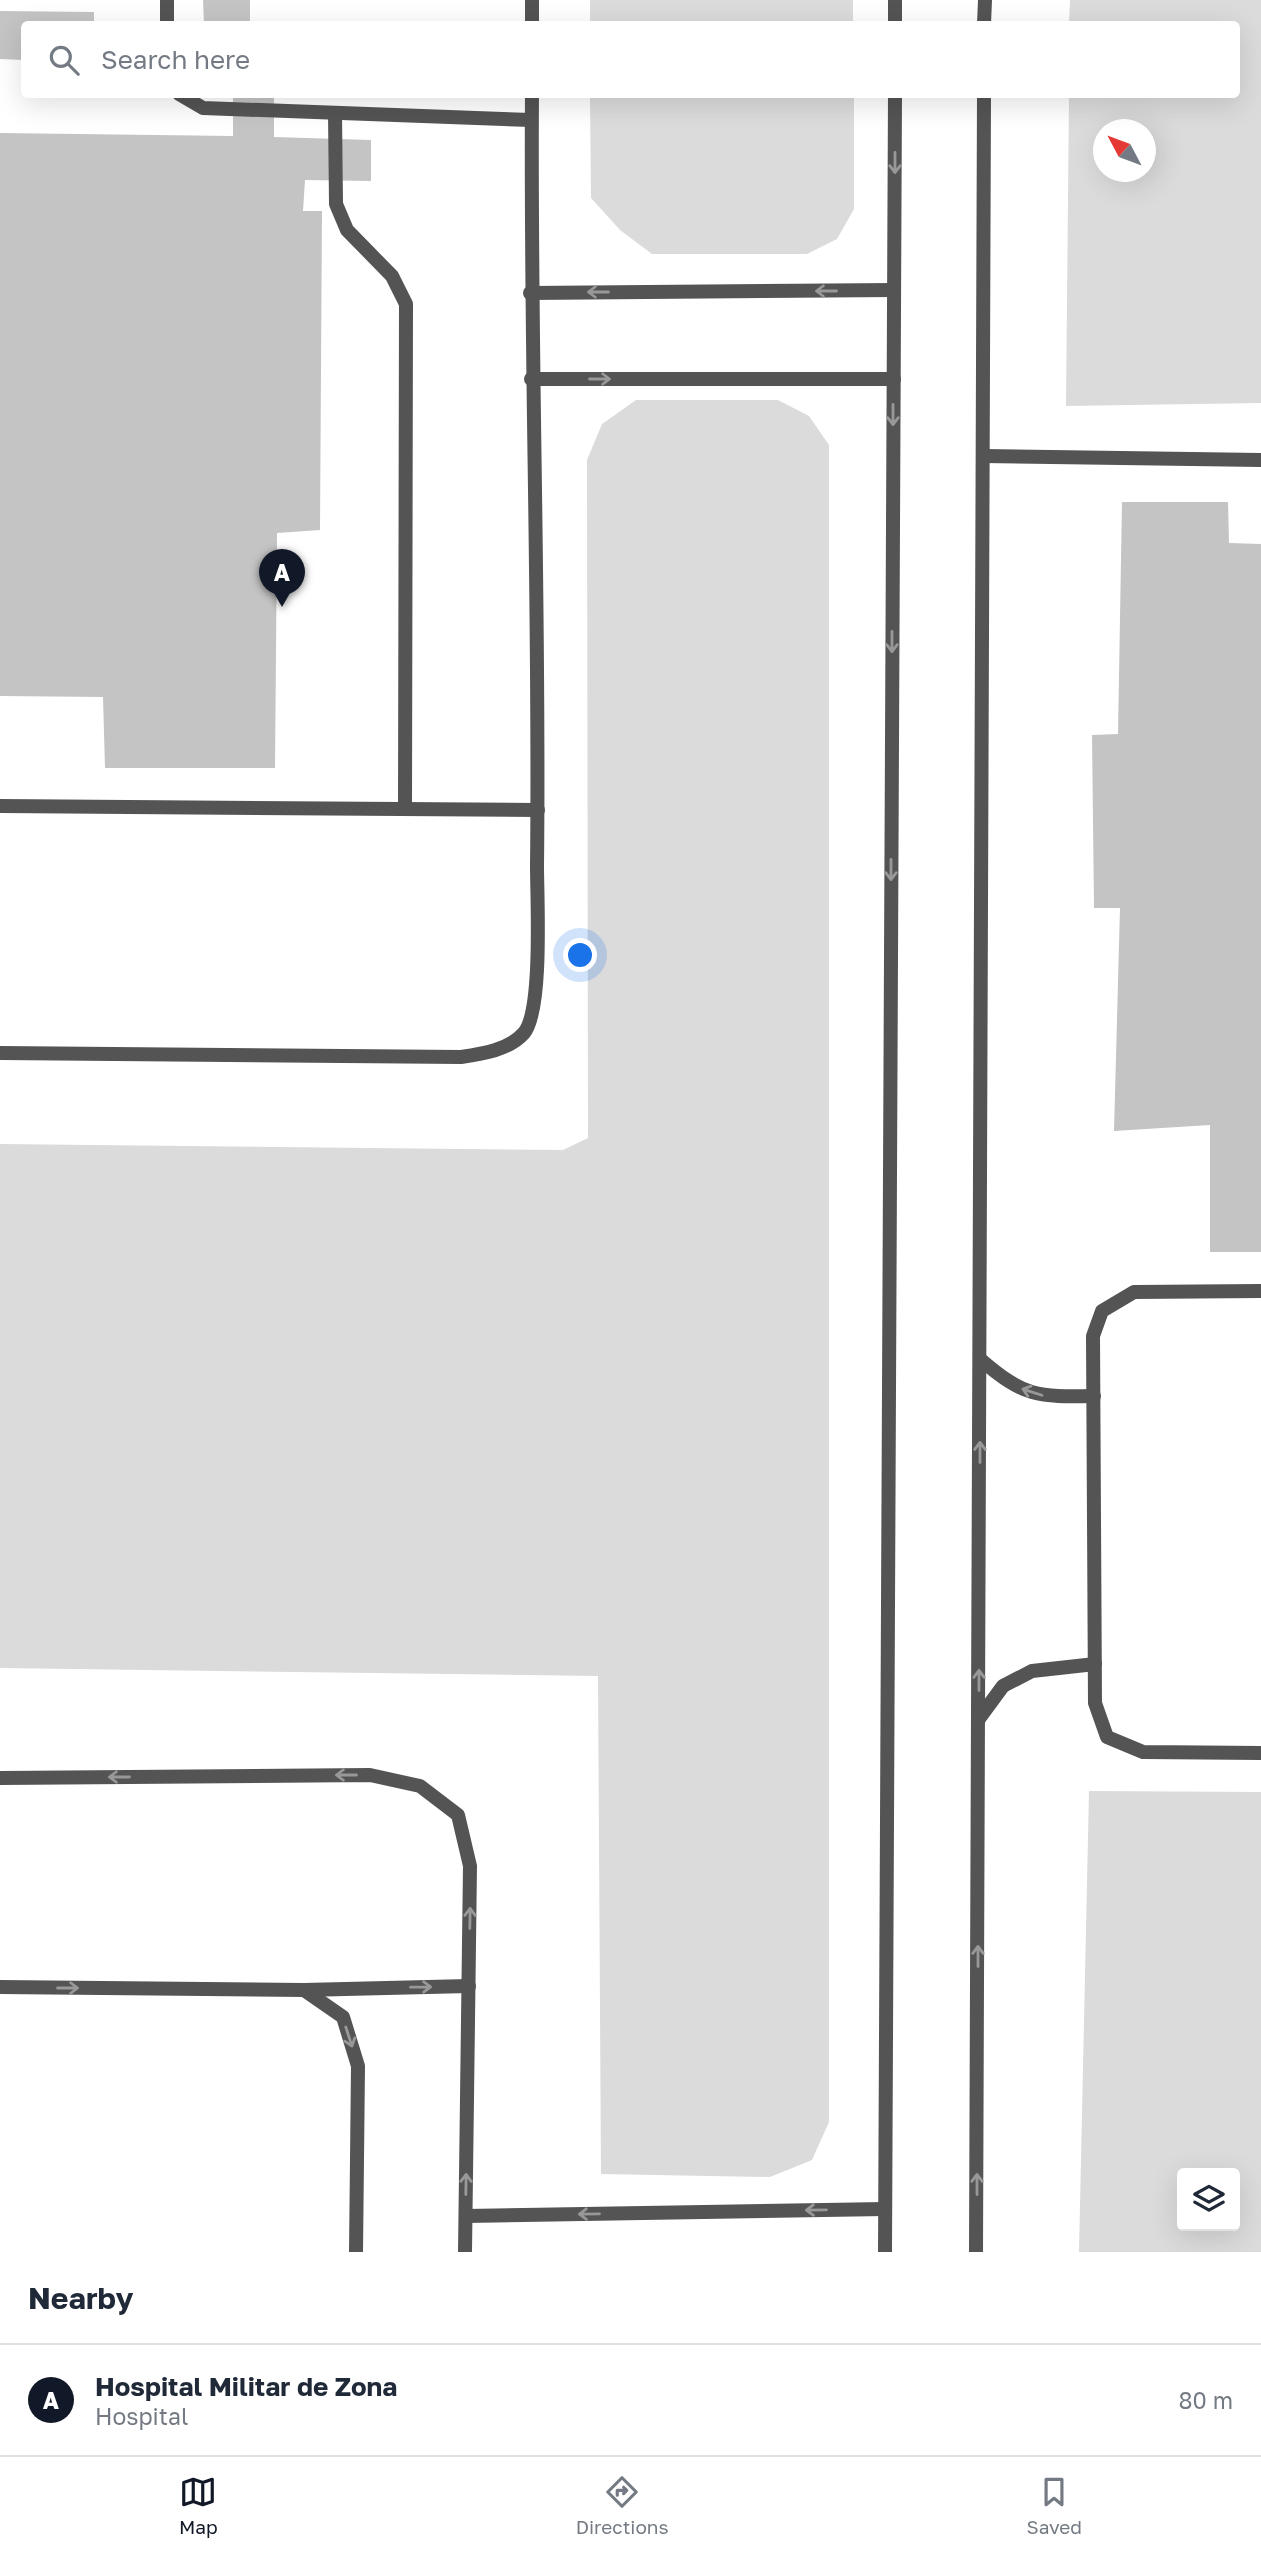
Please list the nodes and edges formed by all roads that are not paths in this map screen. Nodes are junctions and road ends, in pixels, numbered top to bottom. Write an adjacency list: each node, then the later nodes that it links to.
1 (167, 0): 5 (street)
2 (532, 0): 6 (street)
3 (895, 0): 7 (street)
4 (985, 0): 8 (street)
5 (167, 21)
6 (532, 21)
7 (895, 21)
8 (984, 21)
9 (186, 98): 13 (street)
10 (531, 98): 14 (street)
11 (895, 98): 15 (street, one-way to 15)
12 (984, 98): 19 (street)
13 (335, 113): 14 (street); 22 (street)
14 (531, 120): 16 (street)
15 (894, 290): 16 (street, one-way to 16); 18 (street)
16 (530, 293): 17 (street)
17 (531, 379): 18 (street, one-way to 18); 23 (street)
18 (894, 379): 35 (street, one-way to 35)
19 (983, 456): 20 (street); 26 (street)
20 (1261, 460)
21 (0, 806): 22 (street)
22 (405, 809): 23 (street)
23 (538, 810): 24 (street)
24 (0, 1054)
25 (1261, 1291): 27 (street)
26 (980, 1359): 27 (street, one-way to 26); 29 (street, one-way to 26)
27 (1094, 1396): 28 (street)
28 (1095, 1664): 29 (street); 30 (street)
29 (978, 1720): 40 (street, one-way to 29)
30 (1261, 1753)
31 (0, 1778): 32 (street, one-way to 31)
32 (469, 1986): 34 (street, one-way to 32); 36 (street, one-way to 32)
33 (0, 1987): 34 (street, one-way to 34)
34 (304, 1990): 37 (street, one-way to 37)
35 (885, 2209): 36 (street, one-way to 36); 39 (street)
36 (466, 2216): 38 (street)
37 (356, 2252)
38 (465, 2252)
39 (885, 2252)
40 (976, 2252)

